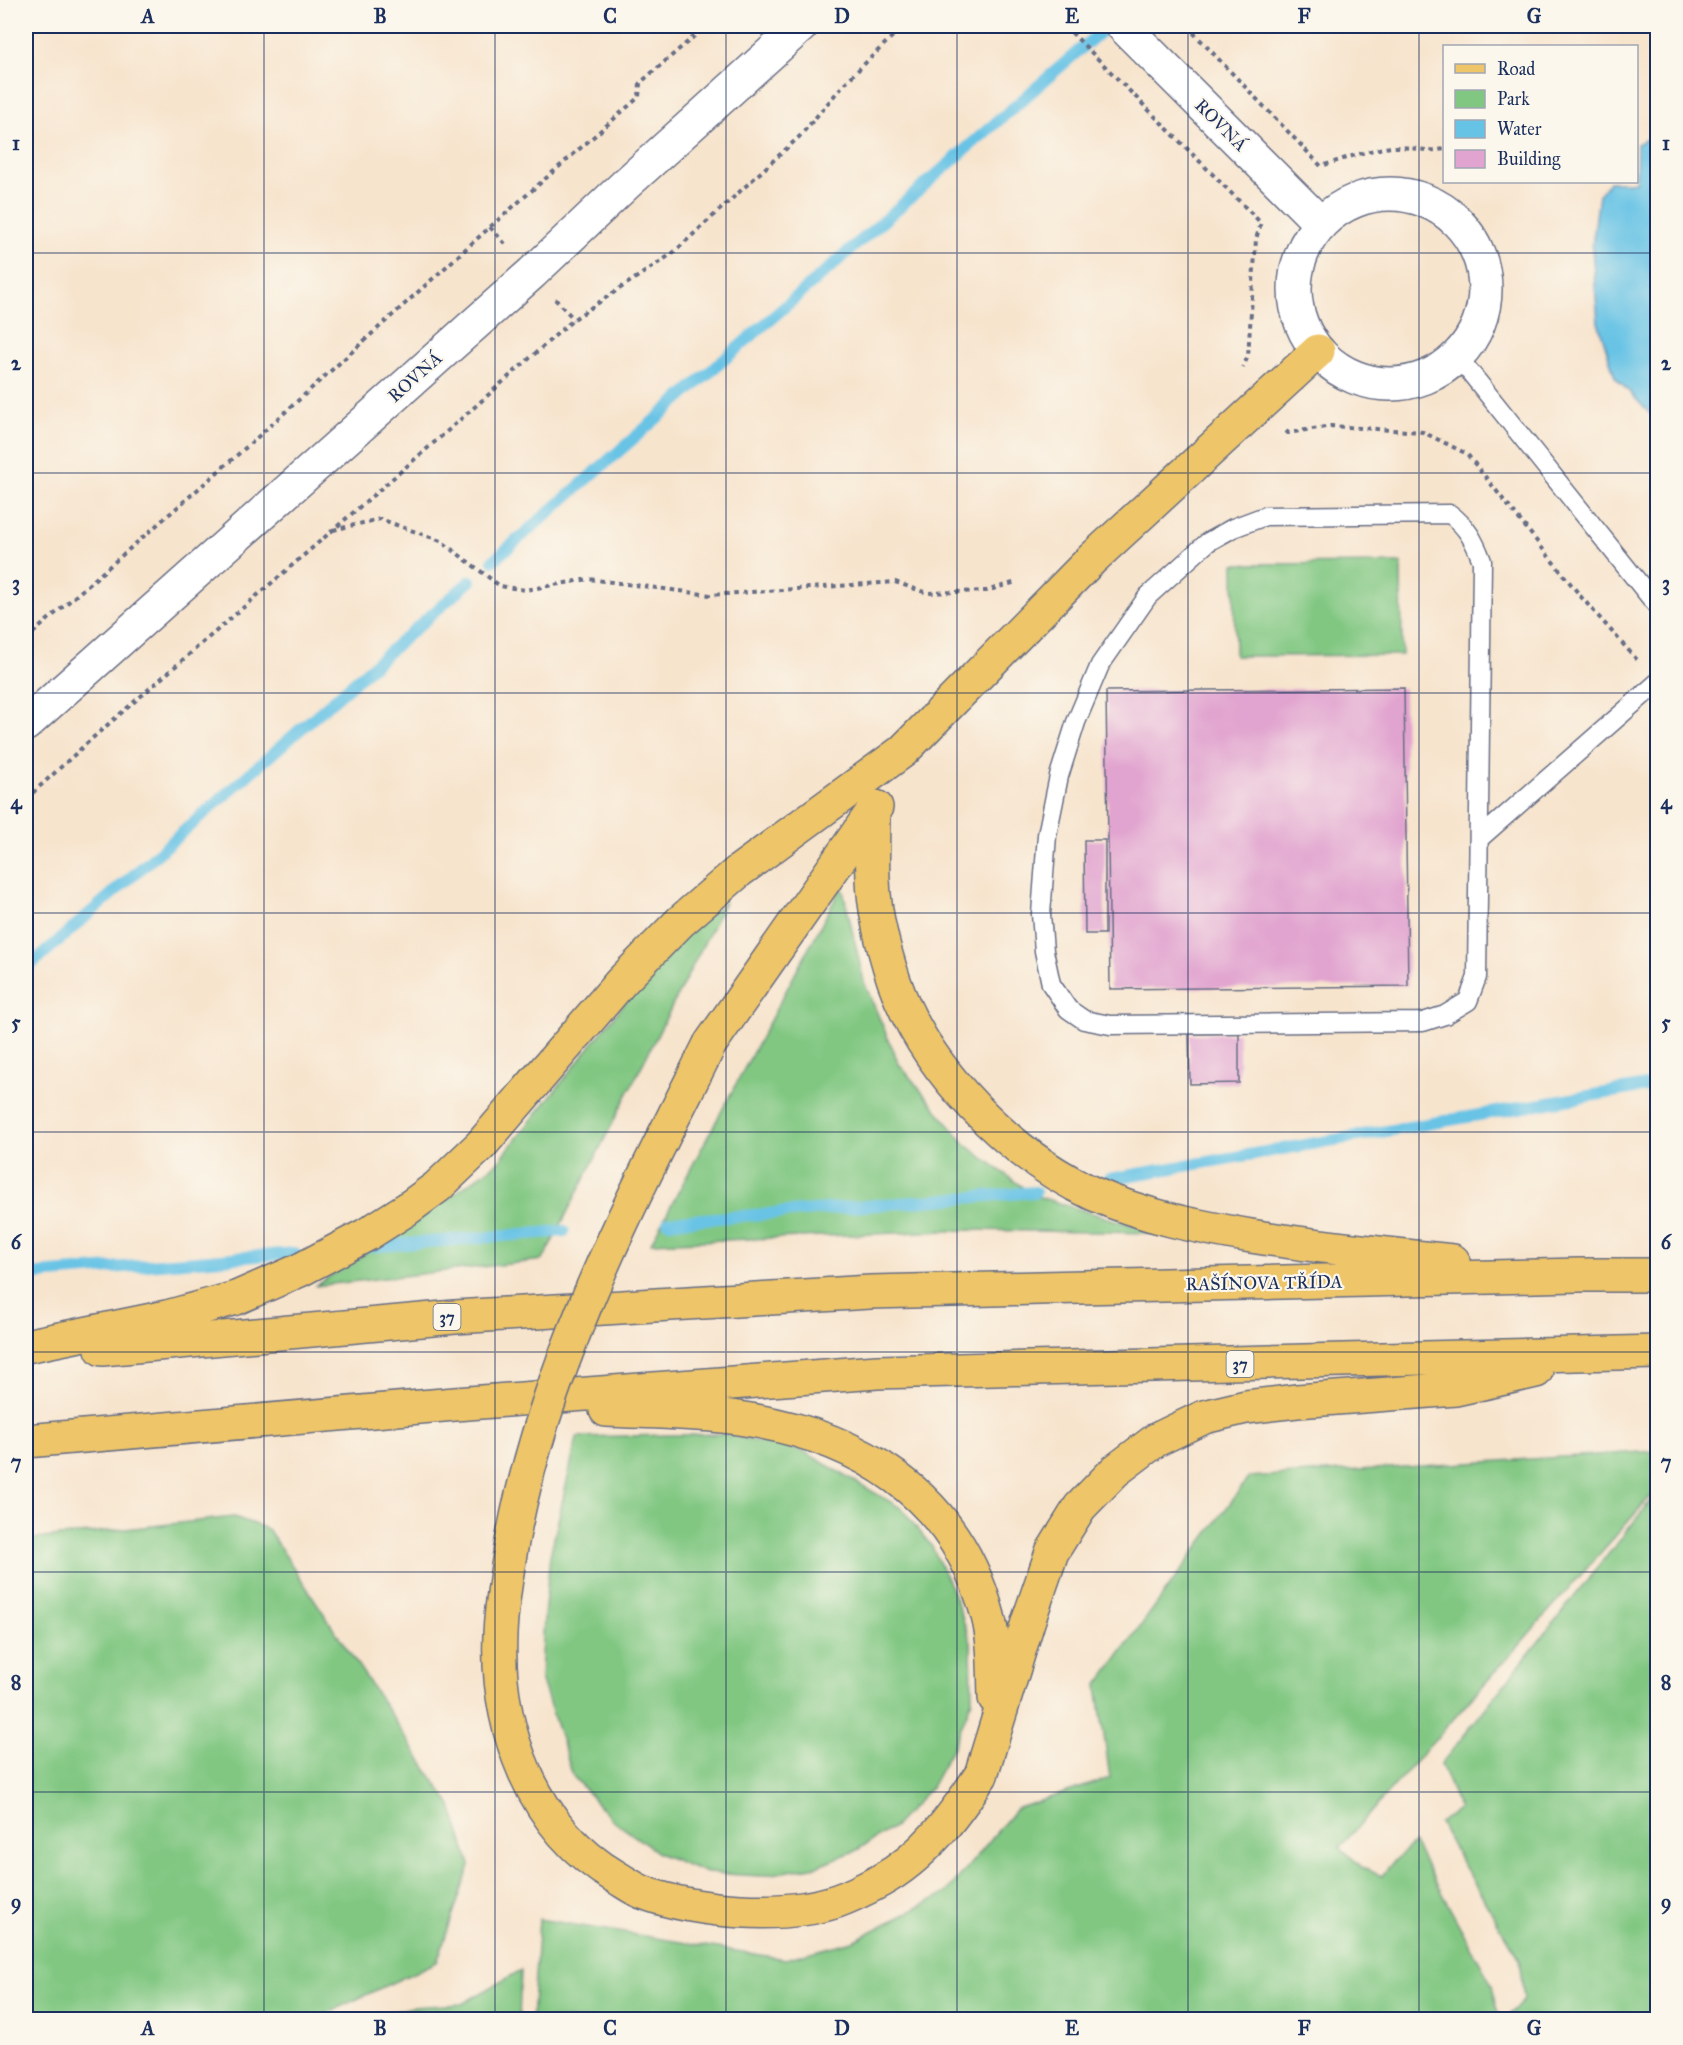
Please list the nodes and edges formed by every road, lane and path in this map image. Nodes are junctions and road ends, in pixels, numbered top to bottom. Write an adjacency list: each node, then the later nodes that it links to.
1 (706, 26): 9 (path)
2 (801, 26): 21 (street, ROVNÁ)
3 (903, 26): 12 (path)
4 (1065, 26): 15 (path)
5 (1187, 26): 7 (path)
6 (1132, 36): 8 (street, ROVNÁ)
7 (1443, 149)
8 (1320, 224): 13 (street); 14 (street)
9 (490, 227): 10 (path); 19 (path)
10 (512, 251)
11 (558, 302): 12 (path)
12 (574, 319): 16 (path)
13 (1318, 351): 14 (street); 15 (main road)
14 (1458, 357): 18 (lane)
15 (1260, 404): 20 (path); 22 (main road)
16 (333, 531): 17 (path); 23 (path)
17 (1018, 581)
18 (1658, 607)
19 (26, 639)
20 (1657, 682): 25 (lane)
21 (26, 724)
22 (903, 751): 24 (main road); 28 (main road)
23 (26, 799)
24 (873, 811): 26 (main road); 34 (main road, bridge)
25 (1480, 838): 25 (lane)
26 (1578, 1275): 27 (main road, RAŠÍNOVA TŘÍDA / 37); 31 (main road, RAŠÍNOVA TŘÍDA / 37)
27 (1658, 1275)
28 (26, 1346)
29 (1658, 1352): 30 (main road, 37)
30 (1603, 1355): 32 (main road, 37); 34 (main road)
31 (26, 1356)
32 (455, 1404): 33 (main road, 37); 34 (main road)
33 (26, 1441)
34 (996, 1725)

